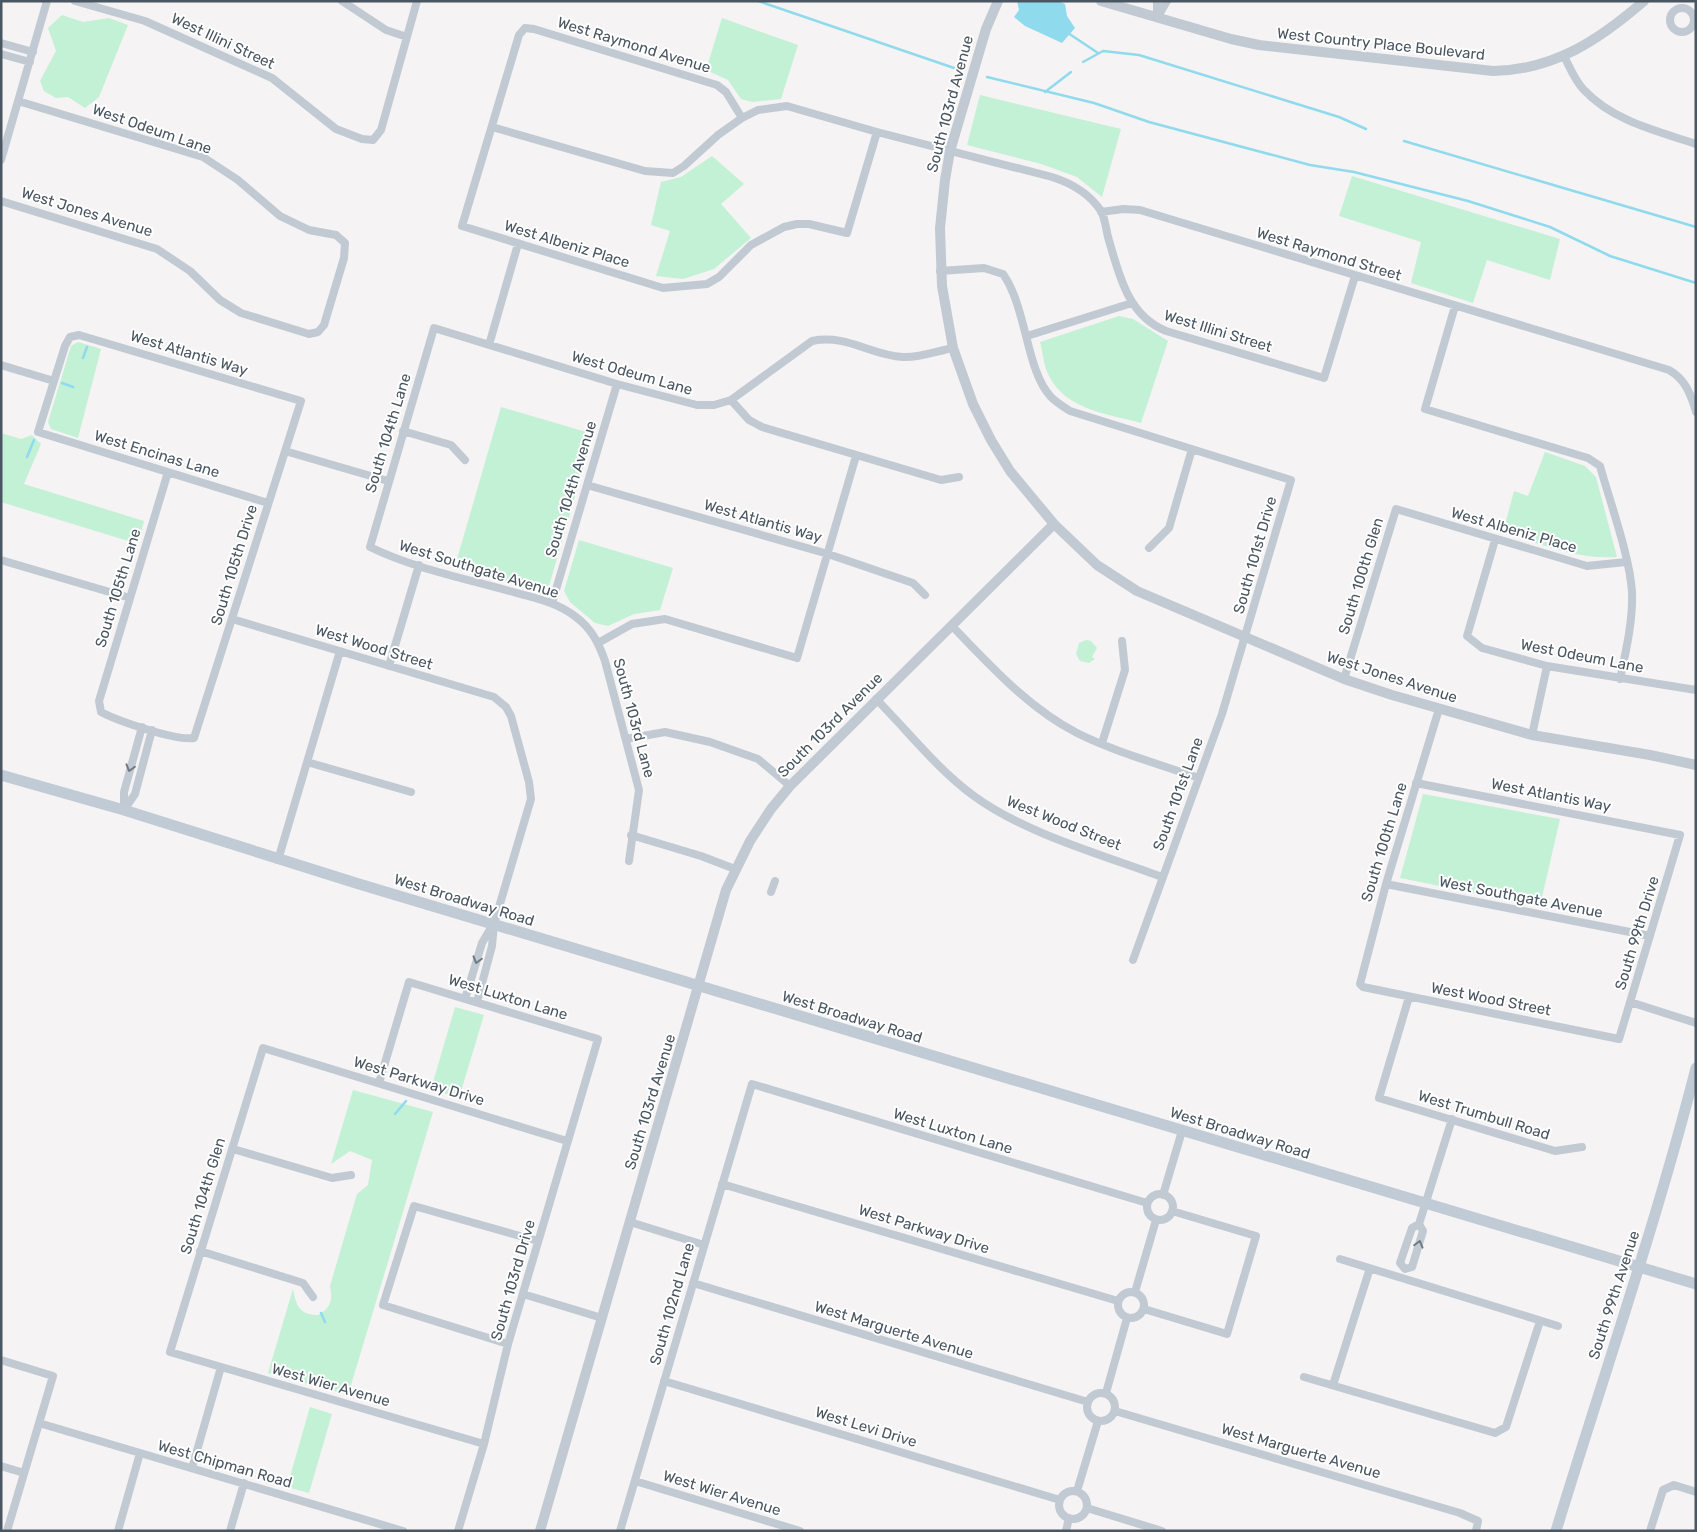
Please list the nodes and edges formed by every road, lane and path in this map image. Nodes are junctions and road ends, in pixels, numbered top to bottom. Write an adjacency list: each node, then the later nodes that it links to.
1 (47, 1): 13 (street)
2 (75, 1): 11 (street, West Illini Street)
3 (342, 1): 11 (street)
4 (417, 1): 11 (street)
5 (998, 1): 22 (street, South 103rd Avenue)
6 (1101, 1): 10 (street, West Country Place Boulevard)
7 (1156, 1): 10 (street)
8 (1167, 1): 10 (street)
9 (1644, 1): 15 (street, West Country Place Boulevard)
10 (1157, 18): 15 (street, West Country Place Boulevard)
11 (407, 37)
12 (1, 43): 13 (street)
13 (33, 52): 16 (street)
14 (1, 54): 16 (street)
15 (1564, 56): 21 (street)
16 (30, 62): 17 (street)
17 (18, 101): 23 (street); 32 (street, West Odeum Lane)
18 (742, 118): 19 (street); 19 (street, West Raymond Avenue); 20 (street)
19 (492, 127): 26 (street, West Albeniz Place)
20 (876, 132): 22 (street); 26 (street, West Albeniz Place)
21 (1696, 144)
22 (950, 151): 25 (street); 27 (street, South 103rd Avenue)
23 (1, 160)
24 (1, 201): 32 (street, West Jones Avenue)
25 (1102, 212): 28 (street, West Raymond Street); 29 (street, West Illini Street)
26 (518, 244): 34 (street)
27 (940, 271): 33 (street); 35 (street, South 103rd Avenue)
28 (1355, 276): 29 (street, West Illini Street); 30 (street, West Raymond Street)
29 (1132, 303): 33 (street)
30 (1455, 306): 39 (street, West Raymond Street); 60 (street)
31 (434, 328): 34 (street, West Odeum Lane); 43 (street, South 104th Lane)
32 (318, 332)
33 (1027, 336): 44 (street)
34 (489, 345): 38 (street, West Odeum Lane)
35 (952, 348): 40 (street); 54 (street, South 103rd Avenue)
36 (1, 365): 37 (street)
37 (54, 381): 41 (street, West Atlantis Way); 48 (street, West Encinas Lane)
38 (618, 384): 40 (street, West Odeum Lane); 51 (street, South 104th Avenue)
39 (1694, 396): 42 (street)
40 (731, 400): 46 (street)
41 (301, 401): 45 (street, South 105th Drive)
42 (1696, 412)
43 (403, 431): 47 (street); 50 (street, South 104th Lane)
44 (1192, 450): 57 (street); 67 (street, South 101st Drive)
45 (285, 451): 50 (street); 52 (street, South 105th Drive)
46 (856, 456): 49 (street); 58 (street)
47 (465, 460)
48 (168, 472): 52 (street, West Encinas Lane); 63 (street, South 105th Lane)
49 (959, 477)
50 (388, 481): 56 (street, South 104th Lane)
51 (587, 484): 58 (street, West Atlantis Way); 64 (street, South 104th Avenue)
52 (268, 503): 65 (street, South 105th Drive)
53 (1396, 509): 55 (street, West Albeniz Place); 74 (street, South 100th Glen)
54 (1054, 524): 66 (street, South 103rd Avenue); 67 (street, West Jones Avenue)
55 (1495, 540): 60 (street, West Albeniz Place); 72 (street, West Odeum Lane)
56 (370, 547): 61 (street, West Southgate Avenue)
57 (1149, 548)
58 (828, 554): 62 (street, West Atlantis Way); 69 (street)
59 (1, 560): 63 (street)
60 (1626, 562): 73 (street)
61 (419, 565): 64 (street, West Southgate Avenue); 71 (street)
62 (925, 596)
63 (130, 598): 78 (street, South 105th Lane)
64 (552, 603): 69 (street, West Southgate Avenue)
65 (232, 619): 70 (street, West Wood Street); 79 (street, South 105th Drive)
66 (952, 626): 76 (street, South 103rd Avenue); 82 (street)
67 (1246, 637): 74 (street, West Jones Avenue); 86 (street, South 101st Lane)
68 (1122, 641): 82 (street)
69 (598, 642): 81 (street, South 103rd Lane)
70 (340, 651): 71 (street, West Wood Street); 83 (street)
71 (389, 666): 100 (street, West Wood Street)
72 (1547, 666): 73 (street, West Odeum Lane); 80 (street)
73 (1620, 679): 75 (street, West Odeum Lane)
74 (1344, 680): 77 (street, West Jones Avenue)
75 (1696, 690)
76 (876, 699): 88 (street, South 103rd Avenue); 96 (street, West Wood Street)
77 (1439, 709): 80 (street, West Jones Avenue); 87 (street, South 100th Lane)
78 (142, 726): 79 (street); 90 (street, one-way to 90)
79 (152, 730): 90 (street)
80 (1532, 735): 84 (street, West Jones Avenue)
81 (626, 739): 88 (street); 91 (street, South 103rd Lane)
82 (1102, 743): 86 (street)
83 (307, 762): 89 (street); 93 (street)
84 (1696, 765)
85 (1, 775): 90 (main road, West Broadway Road)
86 (1199, 778): 96 (street, South 101st Lane)
87 (1416, 783): 92 (street, West Atlantis Way); 98 (street, South 100th Lane)
88 (790, 786): 95 (street, South 103rd Avenue)
89 (411, 792)
90 (124, 810): 93 (main road, West Broadway Road)
91 (631, 835): 94 (street, South 103rd Lane); 95 (street)
92 (1680, 835): 101 (street, South 99th Drive)
93 (278, 860): 100 (main road, West Broadway Road)
94 (629, 861)
95 (735, 869): 104 (street, South 103rd Avenue)
96 (1162, 878): 102 (street, South 101st Lane)
97 (775, 881): 99 (street)
98 (1386, 884): 101 (street, West Southgate Avenue); 103 (street, South 100th Lane)
99 (770, 892)
100 (494, 924): 104 (main road, West Broadway Road); 106 (street, one-way to 106); 107 (street)
101 (1650, 936): 108 (street, South 99th Drive)
102 (1133, 960)
103 (1360, 984): 105 (street, West Wood Street)
104 (699, 986): 117 (main road, West Broadway Road); 128 (street, South 103rd Avenue)
105 (1409, 997): 111 (street, West Wood Street); 116 (street, West Trumbull Road)
106 (465, 999): 107 (street, West Luxton Lane); 114 (street, West Luxton Lane)
107 (477, 1002): 110 (street, West Luxton Lane)
108 (1630, 1002): 109 (street); 111 (street, South 99th Drive)
109 (1696, 1023)
110 (598, 1039): 118 (street, South 103rd Drive)
111 (1619, 1039)
112 (263, 1048): 114 (street, West Parkway Drive); 119 (street, South 104th Glen)
113 (1696, 1068): 134 (main road, South 99th Avenue)
114 (379, 1084): 118 (street, West Parkway Drive)
115 (752, 1084): 122 (street, South 102nd Lane); 124 (street, West Luxton Lane)
116 (1452, 1120): 120 (street, West Trumbull Road); 125 (street)
117 (1182, 1130): 123 (street); 125 (main road, West Broadway Road)
118 (567, 1141): 130 (street, South 103rd Drive)
119 (233, 1148): 121 (street); 132 (street, South 104th Glen)
120 (1582, 1148)
121 (351, 1175)
122 (722, 1184): 131 (street, South 102nd Lane); 143 (street, West Parkway Drive)
123 (1163, 1194): 124 (street); 126 (street)
124 (1147, 1203): 127 (street)
125 (1425, 1204): 129 (street); 134 (main road, West Broadway Road)
126 (1172, 1211): 127 (street); 144 (street)
127 (1156, 1220): 140 (street)
128 (630, 1222): 131 (street); 145 (street, South 103rd Avenue)
129 (1419, 1224): 136 (street, one-way to 129); 136 (street)
130 (538, 1241): 141 (street, South 103rd Drive); 149 (street)
131 (704, 1244): 138 (street, South 102nd Lane)
132 (200, 1251): 142 (street); 150 (street, South 104th Glen)
133 (1340, 1259): 135 (street)
134 (1640, 1267): 139 (main road, West Broadway Road); 173 (main road, South 99th Avenue)
135 (1370, 1268): 137 (street); 155 (street)
136 (1405, 1269): 137 (street)
137 (1402, 1278): 147 (street)
138 (693, 1283): 154 (street, South 102nd Lane); 157 (street, West Marguerte Avenue)
139 (1696, 1284)
140 (1135, 1292): 143 (street); 144 (street)
141 (523, 1294): 145 (street); 149 (street, South 103rd Drive)
142 (313, 1297)
143 (1118, 1301): 146 (street)
144 (1144, 1309): 146 (street)
145 (602, 1318): 179 (street, South 103rd Avenue)
146 (1128, 1318): 156 (street)
147 (1540, 1321): 148 (street); 155 (street)
148 (1558, 1326)
149 (508, 1344): 161 (street, South 103rd Drive)
150 (170, 1352): 152 (street, West Wier Avenue)
151 (1, 1360): 160 (street)
152 (221, 1367): 161 (street, West Wier Avenue); 164 (street)
153 (1304, 1377): 155 (street)
154 (664, 1381): 166 (street, South 102nd Lane); 170 (street, West Levi Drive)
155 (1333, 1385)
156 (1106, 1393): 157 (street); 158 (street)
157 (1088, 1402): 159 (street)
158 (1115, 1411): 159 (street); 184 (street, West Marguerte Avenue)
159 (1098, 1421): 168 (street)
160 (39, 1423): 162 (street, West Chipman Road); 165 (street)
161 (484, 1444): 178 (street, South 103rd Drive)
162 (140, 1453): 164 (street, West Chipman Road); 175 (street)
163 (1, 1466): 165 (street)
164 (192, 1468): 167 (street, West Chipman Road)
165 (24, 1473): 174 (street)
166 (635, 1481): 180 (street, South 102nd Lane); 181 (street, West Wier Avenue)
167 (244, 1483): 176 (street); 177 (street, West Chipman Road)
168 (1078, 1491): 170 (street); 171 (street)
169 (1696, 1492): 185 (street)
170 (1060, 1500): 172 (street)
171 (1087, 1508): 172 (street); 183 (street)
172 (1069, 1518): 182 (street)
173 (1560, 1530)
174 (7, 1531)
175 (118, 1531)
176 (230, 1531)
177 (403, 1531)
178 (458, 1531)
179 (540, 1531)
180 (620, 1531)
181 (800, 1531)
182 (1066, 1531)
183 (1162, 1531)
184 (1476, 1531)
185 (1650, 1531)

